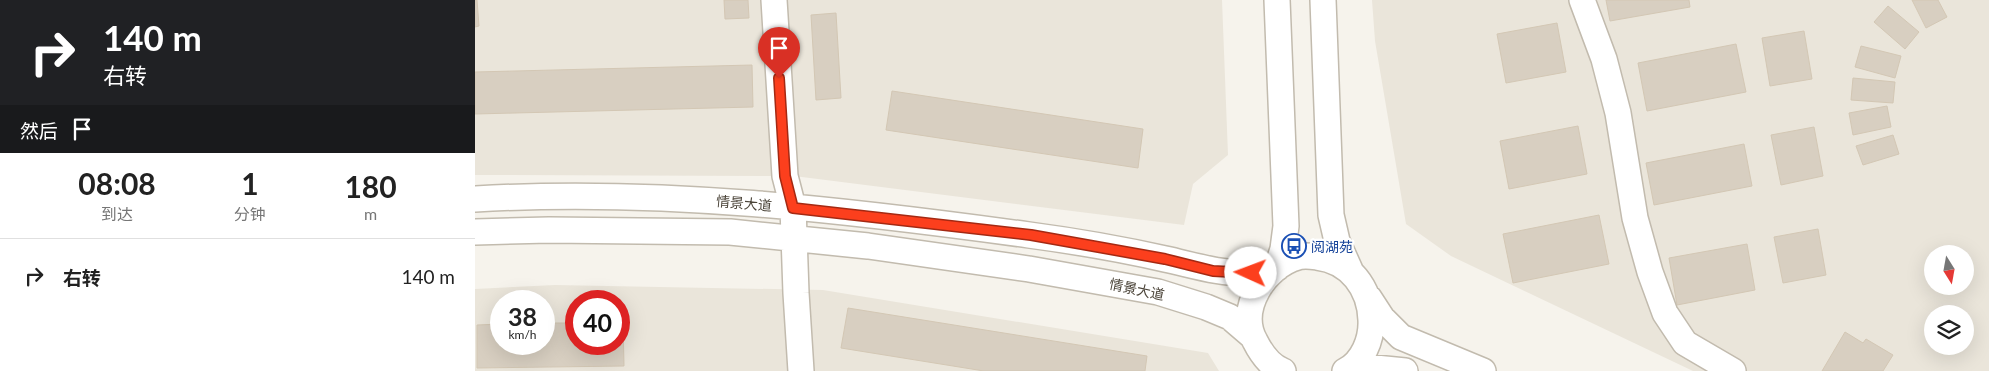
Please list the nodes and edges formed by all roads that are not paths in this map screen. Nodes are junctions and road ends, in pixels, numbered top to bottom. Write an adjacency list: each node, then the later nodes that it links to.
1 (773, 0): 6 (street)
2 (1277, 0): 9 (street)
3 (1323, 0): 10 (street)
4 (1581, 0): 18 (street)
5 (475, 198): 6 (street, 情景大道)
6 (793, 208): 8 (street); 9 (street, 情景大道)
7 (475, 232): 8 (street, 情景大道)
8 (795, 238): 12 (street, 情景大道); 15 (street)
9 (1277, 268): 10 (street); 12 (street)
10 (1350, 270): 11 (street)
11 (1367, 295): 14 (street); 17 (street)
12 (1251, 335): 13 (street, 情景大道)
13 (1279, 370)
14 (1348, 370): 16 (street)
15 (801, 371)
16 (1405, 371)
17 (1483, 371)
18 (1733, 371)

